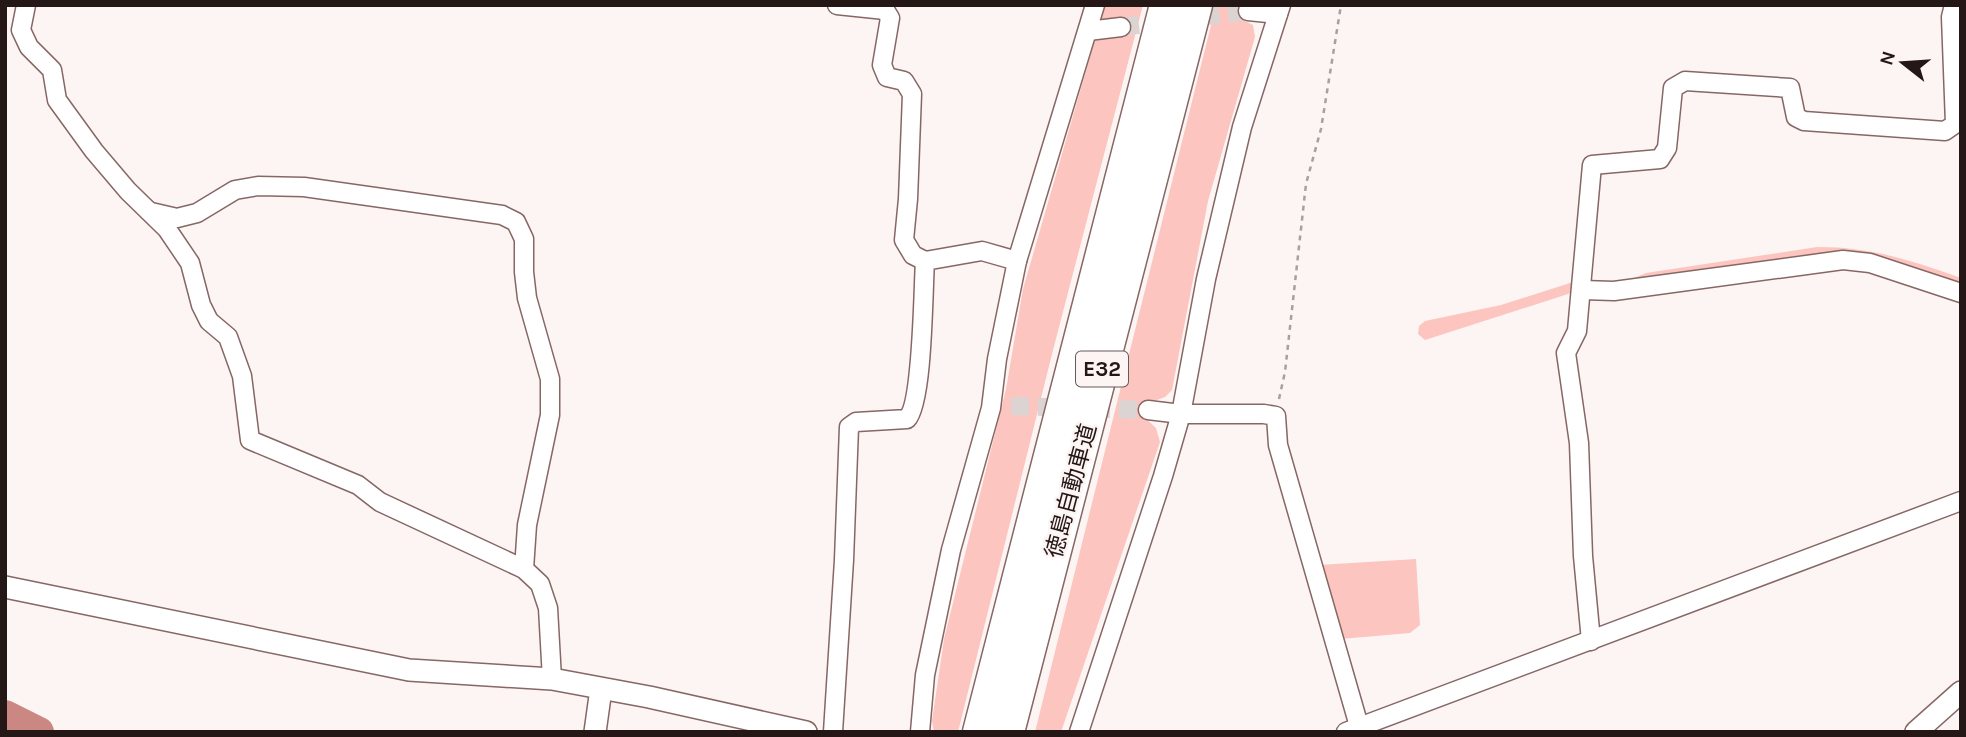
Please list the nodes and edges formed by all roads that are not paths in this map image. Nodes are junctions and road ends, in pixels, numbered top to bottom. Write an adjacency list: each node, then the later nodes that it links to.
1 (26, 5): 11 (street)
2 (837, 5): 12 (street)
3 (1095, 5): 10 (street)
4 (1166, 5): 32 (highway, 徳島自動車道 / E32)
5 (1196, 5): 33 (highway, 徳島自動車道 / E32)
6 (1954, 5): 14 (street)
7 (1280, 9): 8 (street); 19 (street)
8 (1248, 11)
9 (1121, 27): 10 (street)
10 (1088, 31): 13 (street)
11 (150, 212): 21 (street); 21 (street)
12 (925, 261): 13 (street); 30 (street)
13 (1017, 261): 17 (street)
14 (1582, 290): 15 (street); 23 (street)
15 (1961, 293)
16 (1010, 405): 17 (street)
17 (991, 408): 31 (street)
18 (1148, 410): 19 (street)
19 (1181, 414): 28 (street); 34 (street)
20 (1961, 500): 23 (street)
21 (524, 569): 24 (street)
22 (5, 587): 24 (street)
23 (1591, 640): 28 (street)
24 (552, 679): 25 (street)
25 (601, 689): 27 (street); 29 (street)
26 (1961, 692): 35 (street)
27 (596, 725)
28 (1353, 729)
29 (806, 732)
30 (833, 732)
31 (919, 732)
32 (979, 732)
33 (1008, 732)
34 (1079, 732)
35 (1916, 732)

